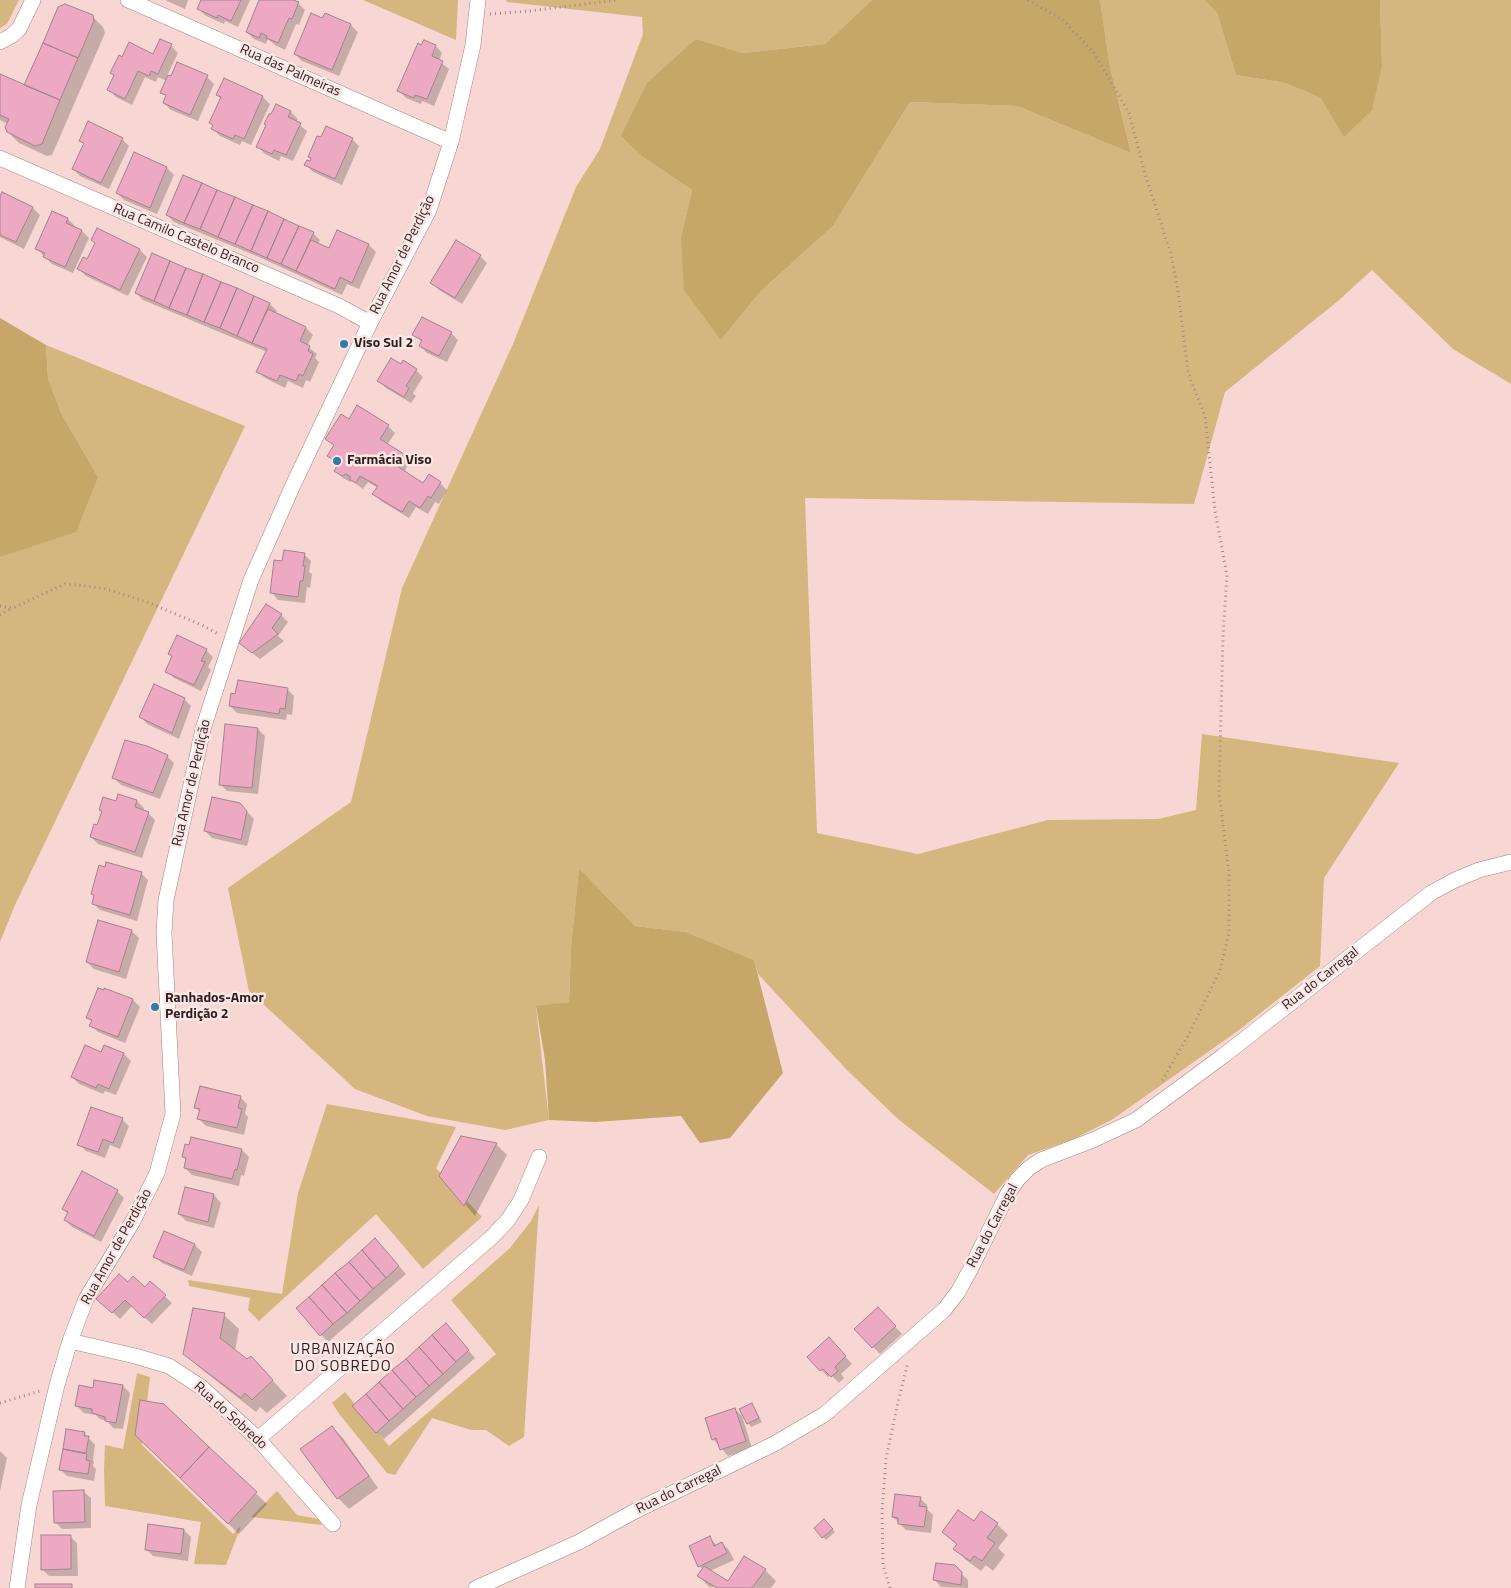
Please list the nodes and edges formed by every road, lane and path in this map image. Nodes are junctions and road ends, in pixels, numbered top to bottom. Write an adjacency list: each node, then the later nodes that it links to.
1 (33, 0): 6 (street)
2 (128, 0): 7 (street, Rua das Palmeiras)
3 (617, 0): 5 (path)
4 (1028, 0): 15 (path)
5 (478, 7): 7 (street, Rua Amor de Perdição)
6 (0, 42)
7 (451, 142): 9 (street, Rua Amor de Perdição)
8 (0, 158): 9 (street, Rua Camilo Castelo Branco)
9 (370, 323): 13 (street, Rua Amor de Perdição)
10 (0, 606): 11 (path)
11 (13, 608): 12 (path); 13 (path)
12 (0, 615)
13 (232, 642): 17 (street, Rua Amor de Perdição)
14 (1511, 862): 15 (street, Rua do Carregal)
15 (1161, 1102): 18 (street, Rua do Carregal)
16 (540, 1157): 21 (street)
17 (70, 1341): 19 (street, Rua Amor de Perdição); 21 (street, Rua do Sobredo)
18 (904, 1346): 24 (street, Rua do Carregal); 25 (path)
19 (57, 1384): 20 (path); 23 (street, Rua Amor de Perdição)
20 (0, 1403)
21 (258, 1439): 22 (street, Rua do Sobredo)
22 (333, 1524)
23 (17, 1588)
24 (476, 1588)
25 (890, 1588)

